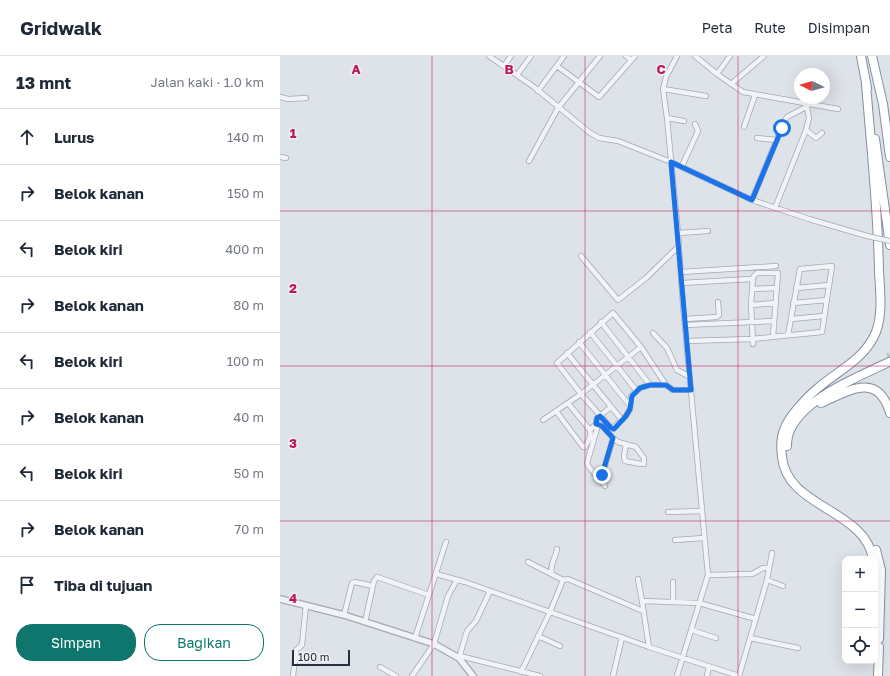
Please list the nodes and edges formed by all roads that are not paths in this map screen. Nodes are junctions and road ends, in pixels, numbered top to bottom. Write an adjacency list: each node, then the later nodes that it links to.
1 (489, 56): 14 (street)
2 (511, 56): 14 (street)
3 (531, 56): 17 (street)
4 (564, 56): 15 (street)
5 (600, 56): 18 (street)
6 (626, 56): 13 (street)
7 (677, 56): 21 (street)
8 (695, 56): 16 (street)
9 (730, 56): 16 (street)
10 (764, 56): 19 (street)
11 (861, 56): 20 (highway)
12 (872, 56): 29 (highway)
13 (633, 58): 18 (street)
14 (504, 66): 17 (street)
15 (557, 66): 18 (street); 22 (street)
16 (717, 74): 19 (street)
17 (517, 75): 22 (street)
18 (578, 82): 30 (street)
19 (731, 84): 23 (street)
20 (866, 84): 52 (highway); 97 (highway)
21 (663, 89): 25 (street); 32 (street)
22 (538, 91): 30 (street)
23 (755, 95): 27 (street); 35 (street)
24 (280, 96): 26 (street)
25 (706, 96)
26 (306, 98)
27 (794, 102)
28 (806, 104): 31 (street); 37 (street); 40 (street)
29 (883, 104): 36 (highway); 42 (highway)
30 (558, 108): 44 (street); 45 (street)
31 (838, 109)
32 (667, 118): 33 (street); 45 (street)
33 (684, 121)
34 (695, 124): 46 (street)
35 (744, 127)
36 (890, 129)
37 (806, 130): 38 (street); 48 (street)
38 (822, 134)
39 (757, 138): 40 (street)
40 (777, 140): 47 (street)
41 (280, 157): 43 (street)
42 (890, 157)
43 (286, 158)
44 (529, 161)
45 (671, 162): 46 (street); 50 (street)
46 (682, 166): 47 (street)
47 (752, 200): 48 (street)
48 (775, 208): 51 (street, bridge)
49 (708, 231): 50 (street)
50 (678, 233): 53 (street)
51 (890, 241)
52 (890, 245)
53 (679, 246): 54 (street); 56 (street)
54 (581, 256)
55 (776, 266): 56 (street)
56 (681, 272): 58 (street)
57 (751, 279): 58 (street)
58 (682, 283): 69 (street)
59 (829, 285): 61 (street); 61 (street); 63 (street)
60 (777, 288): 62 (street); 62 (street); 65 (street)
61 (796, 288): 66 (street)
62 (753, 289): 67 (street)
63 (827, 300): 66 (street); 68 (street)
64 (718, 302): 69 (street)
65 (776, 303): 67 (street); 71 (street)
66 (793, 303): 70 (street)
67 (751, 305): 73 (street)
68 (824, 316): 70 (street); 77 (street)
69 (685, 319): 74 (street)
70 (791, 319): 77 (street)
71 (774, 321): 73 (street); 78 (street)
72 (601, 322): 75 (street); 83 (street); 85 (street)
73 (752, 322): 74 (street); 79 (street)
74 (685, 325): 81 (street)
75 (590, 332): 80 (street); 87 (street)
76 (654, 334): 90 (street)
77 (788, 335): 78 (street)
78 (773, 336): 79 (street)
79 (752, 339): 81 (street); 82 (street)
80 (579, 342): 84 (street); 88 (street)
81 (687, 342): 90 (street)
82 (753, 344)
83 (641, 347): 85 (street); 89 (street)
84 (567, 353): 91 (street); 96 (street)
85 (628, 356): 87 (street); 92 (street)
86 (889, 360): 97 (highway); 101 (highway)
87 (617, 365): 88 (street); 94 (street)
88 (605, 374): 91 (street); 99 (street)
89 (661, 376): 92 (street); 93 (street)
90 (690, 377): 95 (street)
91 (593, 384): 96 (street); 100 (street)
92 (652, 385): 93 (street); 94 (street)
93 (666, 385): 95 (street)
94 (636, 390): 99 (street)
95 (691, 390): 113 (street)
96 (581, 394): 98 (street); 104 (street)
97 (806, 401): 120 (highway)
98 (568, 403): 102 (street); 108 (street)
99 (630, 406): 106 (street)
100 (611, 407): 104 (street); 106 (street)
101 (806, 410): 103 (highway); 171 (highway)
102 (556, 411): 105 (street); 108 (street)
103 (890, 413)
104 (600, 416): 106 (street); 107 (street)
105 (543, 420)
106 (622, 420)
107 (597, 425): 108 (street); 109 (street); 111 (street)
108 (590, 430)
109 (613, 438): 110 (street); 111 (street)
110 (626, 444): 110 (street)
111 (601, 480): 112 (street)
112 (605, 486)
113 (702, 510): 114 (street); 115 (street)
114 (668, 512)
115 (704, 538): 116 (street); 125 (street)
116 (676, 540)
117 (446, 542): 123 (street)
118 (557, 549): 124 (street)
119 (772, 553): 122 (street)
120 (872, 556)
121 (528, 562): 124 (street)
122 (768, 568): 125 (street); 129 (street)
123 (436, 574): 127 (street); 134 (street)
124 (552, 574): 128 (street)
125 (708, 575): 138 (street)
126 (638, 579): 136 (street)
127 (457, 580): 133 (street); 151 (street)
128 (563, 580): 140 (street); 141 (street)
129 (767, 580): 132 (street); 143 (street)
130 (673, 582): 137 (street)
131 (373, 586): 134 (street); 142 (street); 144 (street)
132 (783, 586)
133 (490, 591): 141 (street); 155 (street)
134 (429, 595): 148 (street)
135 (280, 599): 139 (street)
136 (642, 601): 137 (street); 140 (street)
137 (673, 602): 138 (street)
138 (699, 603): 143 (street); 145 (street)
139 (306, 606): 142 (street); 161 (street)
140 (644, 611): 153 (street)
141 (550, 612): 146 (street); 147 (street)
142 (344, 615): 144 (street)
143 (756, 619): 150 (street)
144 (365, 622): 148 (street)
145 (690, 630): 149 (street); 156 (street)
146 (538, 636): 152 (street); 160 (street)
147 (622, 637): 153 (street); 166 (street)
148 (415, 638): 151 (street)
149 (716, 638)
150 (750, 638): 154 (street); 169 (street)
151 (434, 644): 155 (street); 163 (street)
152 (560, 646)
153 (649, 647): 156 (street)
154 (798, 648)
155 (460, 657): 160 (street); 164 (street)
156 (682, 658): 159 (street); 167 (street)
157 (873, 664): 170 (highway)
158 (380, 667): 162 (street)
159 (709, 667): 168 (street); 169 (street)
160 (521, 672): 165 (street)
161 (293, 676)
162 (396, 676)
163 (412, 676)
164 (473, 676)
165 (540, 676)
166 (613, 676)
167 (677, 676)
168 (707, 676)
169 (739, 676)
170 (873, 676)
171 (878, 676)

